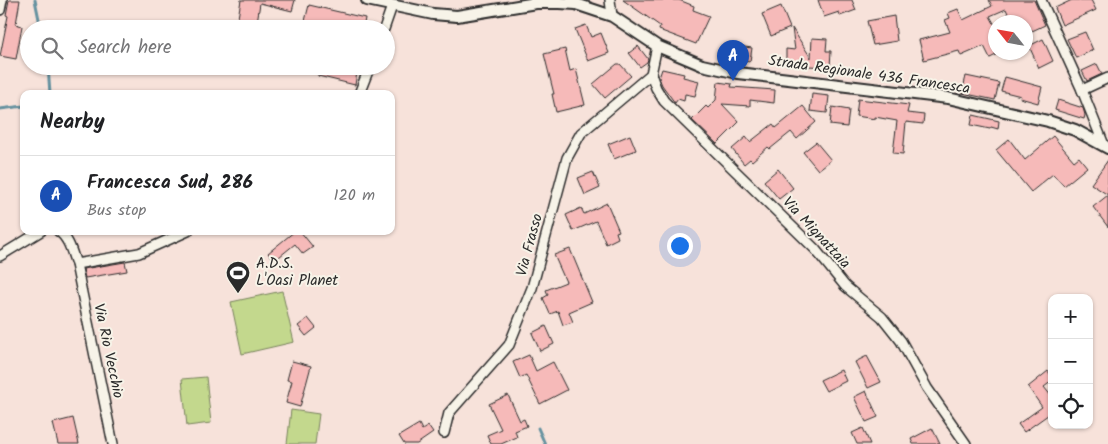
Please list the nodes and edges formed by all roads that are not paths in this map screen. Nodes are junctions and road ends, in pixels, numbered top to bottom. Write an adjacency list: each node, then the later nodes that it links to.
1 (2, 0): 6 (street)
2 (367, 0): 5 (street, Strada Regionale 436 Francesca)
3 (610, 0): 7 (street)
4 (1041, 0): 14 (street)
5 (392, 6): 7 (street, Strada Regionale 436 Francesca); 8 (street)
6 (0, 10)
7 (612, 16): 9 (street, Strada Regionale 436 Francesca)
8 (387, 20)
9 (656, 46): 10 (street); 15 (street, Strada Regionale 436 Francesca)
10 (651, 74): 21 (street, Via Frasso); 23 (street, Via Mignattaia)
11 (367, 75): 13 (street)
12 (1108, 78): 14 (street)
13 (361, 90)
14 (1082, 90): 15 (street)
15 (1106, 146)
16 (34, 235): 19 (street)
17 (63, 235): 20 (street, Via Rio Vecchio)
18 (179, 235): 20 (street)
19 (0, 256)
20 (76, 264): 22 (street, Via Rio Vecchio)
21 (444, 433)
22 (113, 444)
23 (966, 444)

